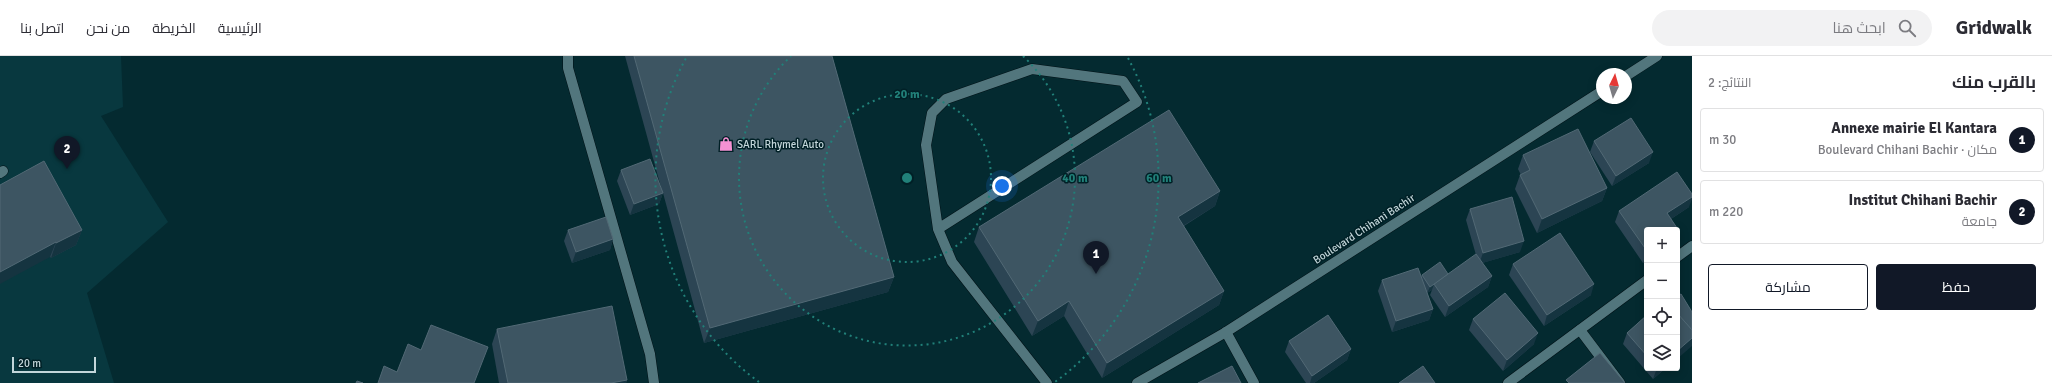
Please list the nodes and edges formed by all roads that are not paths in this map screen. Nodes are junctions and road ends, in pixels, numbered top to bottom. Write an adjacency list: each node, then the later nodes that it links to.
1 (568, 56): 11 (main road)
2 (1656, 56): 3 (main road)
3 (1632, 72)
4 (1596, 95): 10 (main road, Boulevard Chihani Bachir)
5 (938, 229): 5 (main road); 12 (main road)
6 (1692, 246): 7 (main road)
7 (1680, 255)
8 (1644, 282): 9 (main road)
9 (1580, 330): 15 (main road); 16 (main road)
10 (1226, 332): 13 (main road, Boulevard Chihani Bachir); 14 (main road)
11 (654, 383)
12 (1047, 383)
13 (1137, 383)
14 (1254, 383)
15 (1508, 383)
16 (1620, 383)

